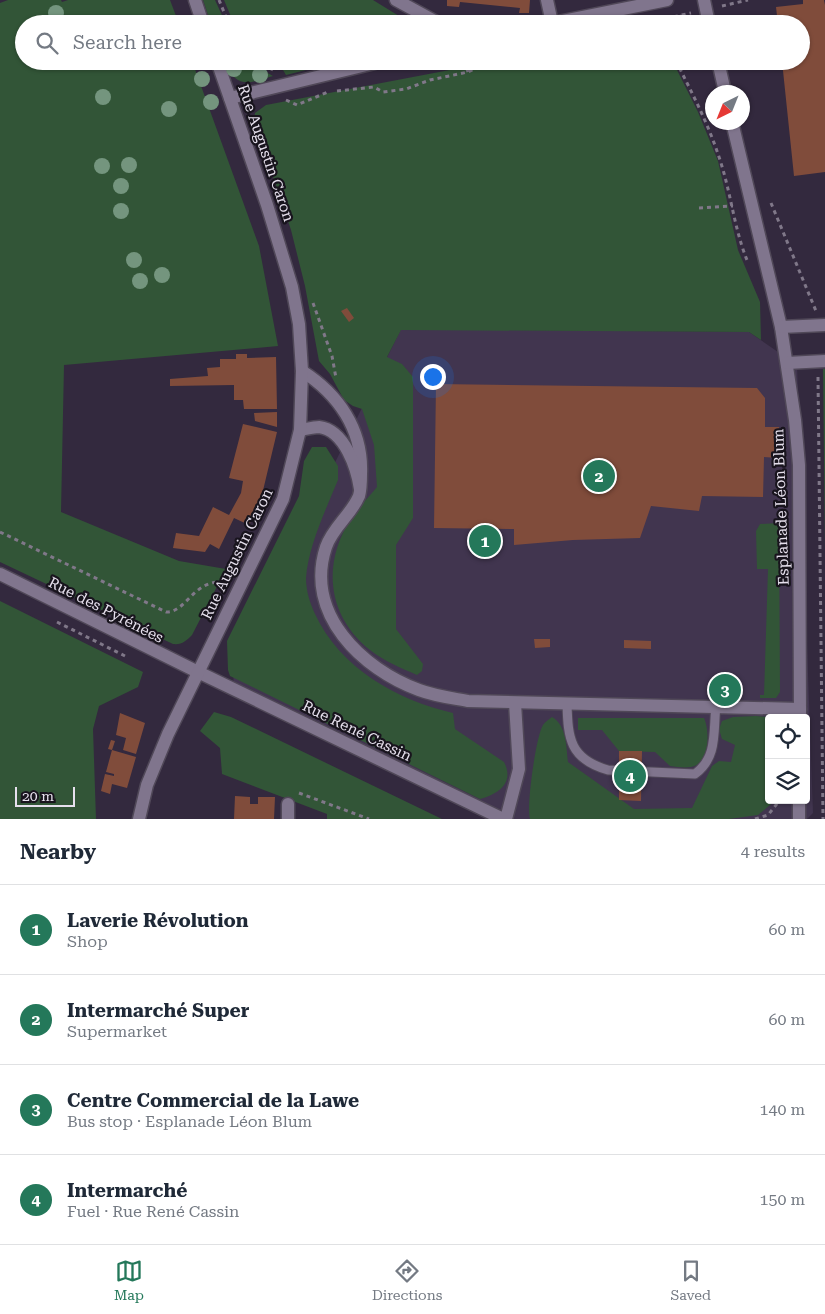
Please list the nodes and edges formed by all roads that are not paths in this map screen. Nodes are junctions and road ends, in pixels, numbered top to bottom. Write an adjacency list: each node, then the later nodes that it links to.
1 (195, 0): 6 (street)
2 (396, 0): 7 (street)
3 (547, 0): 8 (street)
4 (667, 0): 9 (street)
5 (704, 0): 10 (street)
6 (200, 15)
7 (424, 15)
8 (549, 15)
9 (591, 15)
10 (708, 15)
11 (219, 70): 15 (street, Rue Augustin Caron)
12 (346, 70): 15 (street)
13 (720, 70): 14 (street)
14 (723, 85)
15 (230, 98): 21 (street, Rue Augustin Caron)
16 (734, 130): 18 (street, Esplanade Léon Blum)
17 (821, 326): 18 (street)
18 (781, 327): 20 (street, Esplanade Léon Blum)
19 (821, 361): 20 (street)
20 (787, 363): 29 (street, Esplanade Léon Blum)
21 (302, 371): 22 (street, Rue Augustin Caron); 23 (street)
22 (300, 430): 23 (street); 25 (street, Rue Augustin Caron)
23 (360, 489): 26 (street)
24 (0, 574): 25 (street, Rue des Pyrénées)
25 (198, 672): 32 (street, Rue Augustin Caron); 34 (street, Rue René Cassin)
26 (515, 703): 27 (street); 34 (street)
27 (567, 704): 28 (street); 28 (lane)
28 (716, 705): 29 (street)
29 (800, 713)
30 (288, 804): 33 (street)
31 (799, 804): 35 (street)
32 (139, 819)
33 (288, 819)
34 (504, 819)
35 (799, 819)

